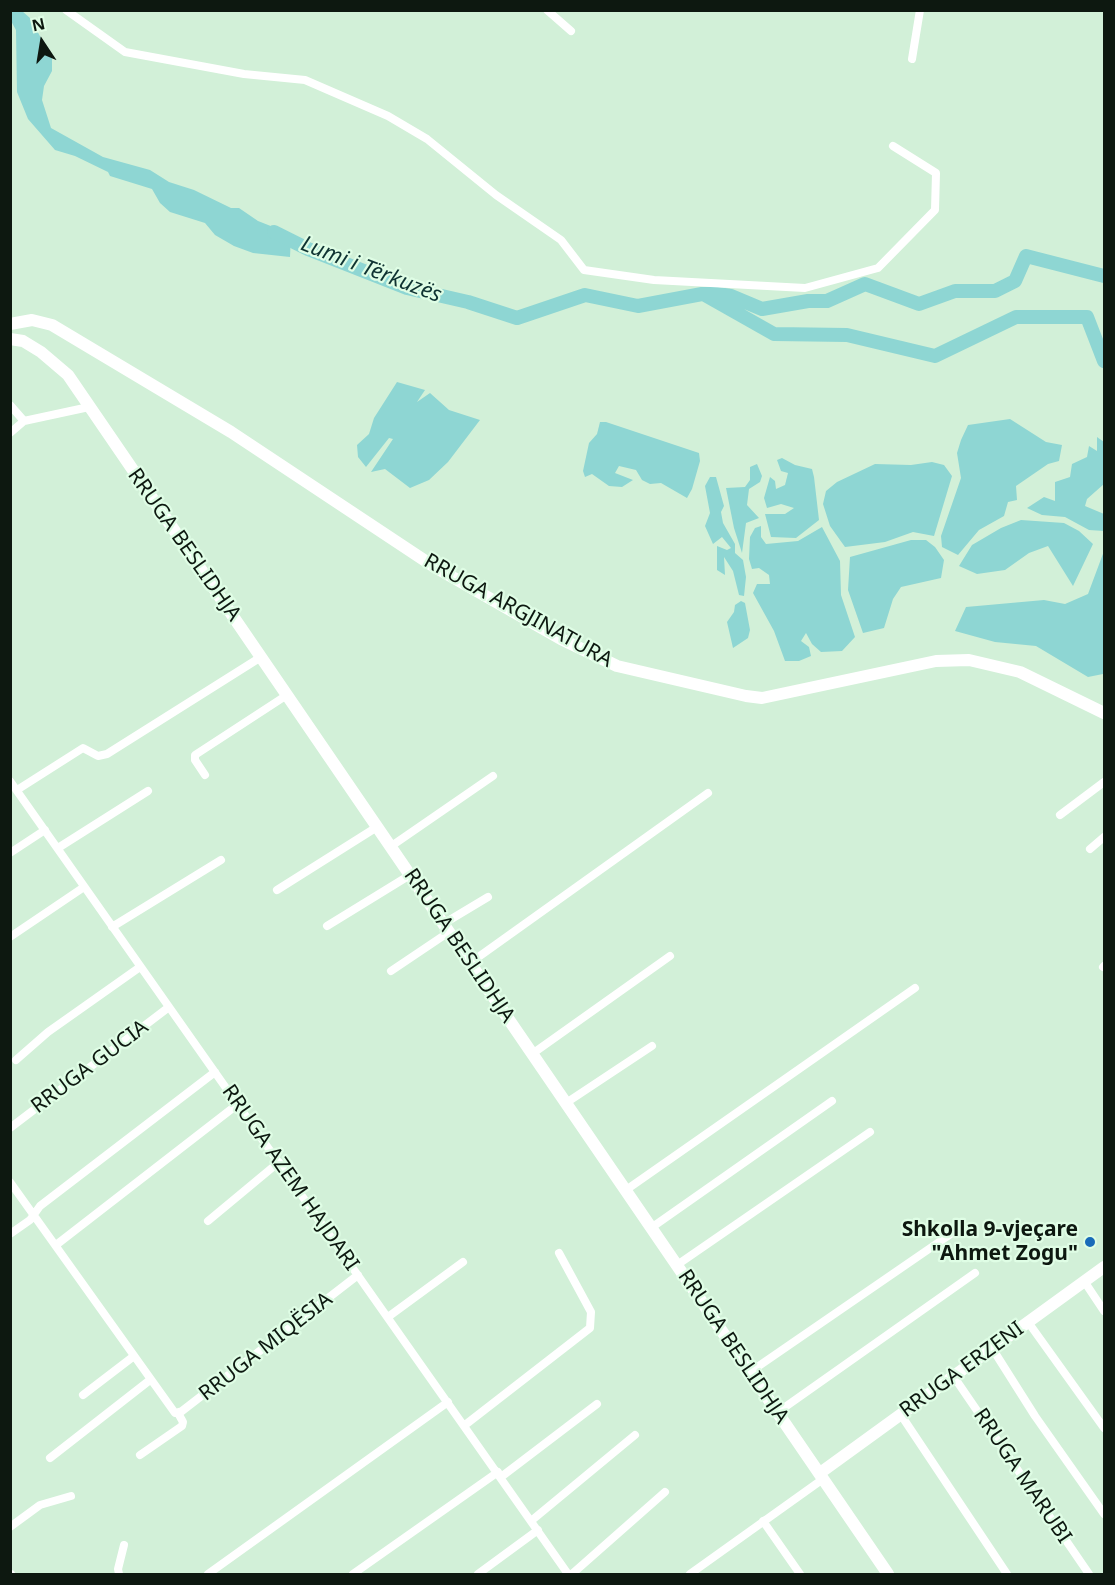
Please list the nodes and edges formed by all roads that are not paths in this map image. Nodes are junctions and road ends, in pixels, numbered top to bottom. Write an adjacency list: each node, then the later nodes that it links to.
1 (66, 10): 6 (street)
2 (547, 10): 4 (street)
3 (920, 10): 5 (street)
4 (571, 31)
5 (912, 58)
6 (893, 146)
7 (14, 323): 8 (street, RRUGA ARGJINATURA); 9 (street)
8 (52, 325): 9 (street); 18 (street, RRUGA ARGJINATURA)
9 (26, 331): 10 (street); 11 (street)
10 (12, 338): 11 (street, RRUGA BESLIDHJA)
11 (35, 349): 13 (street, RRUGA BESLIDHJA)
12 (10, 405): 14 (street)
13 (89, 406): 14 (street); 16 (street, RRUGA BESLIDHJA)
14 (24, 421): 15 (street)
15 (10, 433)
16 (261, 657): 17 (street, RRUGA BESLIDHJA); 23 (street)
17 (286, 695): 19 (street); 27 (street, RRUGA BESLIDHJA)
18 (1104, 713)
19 (206, 776)
20 (493, 776): 30 (street)
21 (10, 781): 23 (street, RRUGA AZEM HAJDARI)
22 (1104, 782): 26 (street)
23 (16, 790): 28 (street, RRUGA AZEM HAJDARI)
24 (148, 791): 31 (street)
25 (708, 793): 44 (street)
26 (1060, 814)
27 (377, 827): 30 (street, RRUGA BESLIDHJA); 37 (street)
28 (45, 830): 31 (street, RRUGA AZEM HAJDARI); 33 (street)
29 (1104, 837): 32 (street)
30 (390, 847): 35 (street, RRUGA BESLIDHJA)
31 (58, 849): 36 (street, RRUGA AZEM HAJDARI)
32 (1090, 849)
33 (10, 853)
34 (221, 860): 40 (street)
35 (410, 875): 39 (street); 41 (street, RRUGA BESLIDHJA)
36 (84, 887): 40 (street, RRUGA AZEM HAJDARI); 42 (street)
37 (277, 890)
38 (488, 897): 41 (street)
39 (327, 926)
40 (112, 927): 45 (street, RRUGA AZEM HAJDARI)
41 (446, 928): 44 (street, RRUGA BESLIDHJA); 46 (street)
42 (10, 937)
43 (670, 956): 50 (street)
44 (470, 963): 50 (street, RRUGA BESLIDHJA)
45 (140, 967): 48 (street, RRUGA AZEM HAJDARI); 51 (street)
46 (391, 970)
47 (915, 988): 60 (street)
48 (169, 1007): 52 (street, RRUGA AZEM HAJDARI); 56 (street, RRUGA GUCIA)
49 (652, 1046): 54 (street)
50 (532, 1054): 54 (street, RRUGA BESLIDHJA)
51 (16, 1060)
52 (215, 1072): 55 (street, RRUGA AZEM HAJDARI); 61 (street)
53 (832, 1101): 63 (street)
54 (566, 1103): 60 (street, RRUGA BESLIDHJA)
55 (238, 1104): 58 (street, RRUGA AZEM HAJDARI); 66 (street)
56 (10, 1128)
57 (870, 1132): 69 (street)
58 (279, 1162): 62 (street); 72 (street, RRUGA AZEM HAJDARI)
59 (10, 1182): 61 (street)
60 (626, 1190): 63 (street, RRUGA BESLIDHJA)
61 (33, 1215): 65 (street); 66 (street)
62 (208, 1221)
63 (651, 1228): 69 (street, RRUGA BESLIDHJA)
64 (958, 1229): 79 (street)
65 (10, 1234)
66 (56, 1245): 78 (street)
67 (559, 1253): 88 (street)
68 (463, 1262): 75 (street)
69 (677, 1265): 79 (street, RRUGA BESLIDHJA)
70 (1104, 1267): 73 (street, RRUGA ERZENI)
71 (975, 1273): 86 (street)
72 (358, 1275): 75 (street, RRUGA AZEM HAJDARI); 85 (street, RRUGA MIQËSIA)
73 (1084, 1281): 74 (street); 76 (street, RRUGA ERZENI)
74 (1104, 1311)
75 (388, 1317): 83 (street, RRUGA AZEM HAJDARI)
76 (1028, 1322): 77 (street, RRUGA ERZENI); 89 (street)
77 (992, 1348): 80 (street, RRUGA ERZENI); 97 (street)
78 (134, 1356): 81 (street); 82 (street)
79 (750, 1372): 86 (street, RRUGA BESLIDHJA)
80 (954, 1377): 87 (street, RRUGA ERZENI); 112 (street, RRUGA MARUBI)
81 (150, 1380): 85 (street); 92 (street)
82 (83, 1395)
83 (448, 1402): 88 (street, RRUGA AZEM HAJDARI); 104 (street)
84 (597, 1404): 93 (street)
85 (175, 1412): 91 (street)
86 (778, 1412): 94 (street, RRUGA BESLIDHJA)
87 (901, 1415): 94 (street, RRUGA ERZENI); 111 (street)
88 (465, 1425): 93 (street, RRUGA AZEM HAJDARI)
89 (1104, 1428)
90 (635, 1435): 98 (street)
91 (140, 1455)
92 (50, 1458)
93 (500, 1474): 98 (street, RRUGA AZEM HAJDARI); 105 (street)
94 (822, 1476): 99 (street); 110 (street, RRUGA BESLIDHJA)
95 (665, 1492): 107 (street)
96 (71, 1496): 100 (street)
97 (1104, 1514)
98 (531, 1521): 101 (street, RRUGA AZEM HAJDARI)
99 (764, 1521): 108 (street); 109 (street)
100 (10, 1527)
101 (538, 1530): 106 (street); 107 (street, RRUGA AZEM HAJDARI)
102 (124, 1545): 103 (street)
103 (119, 1575)
104 (208, 1575)
105 (353, 1575)
106 (478, 1575)
107 (570, 1575)
108 (690, 1575)
109 (800, 1575)
110 (888, 1575)
111 (1007, 1575)
112 (1089, 1575)

